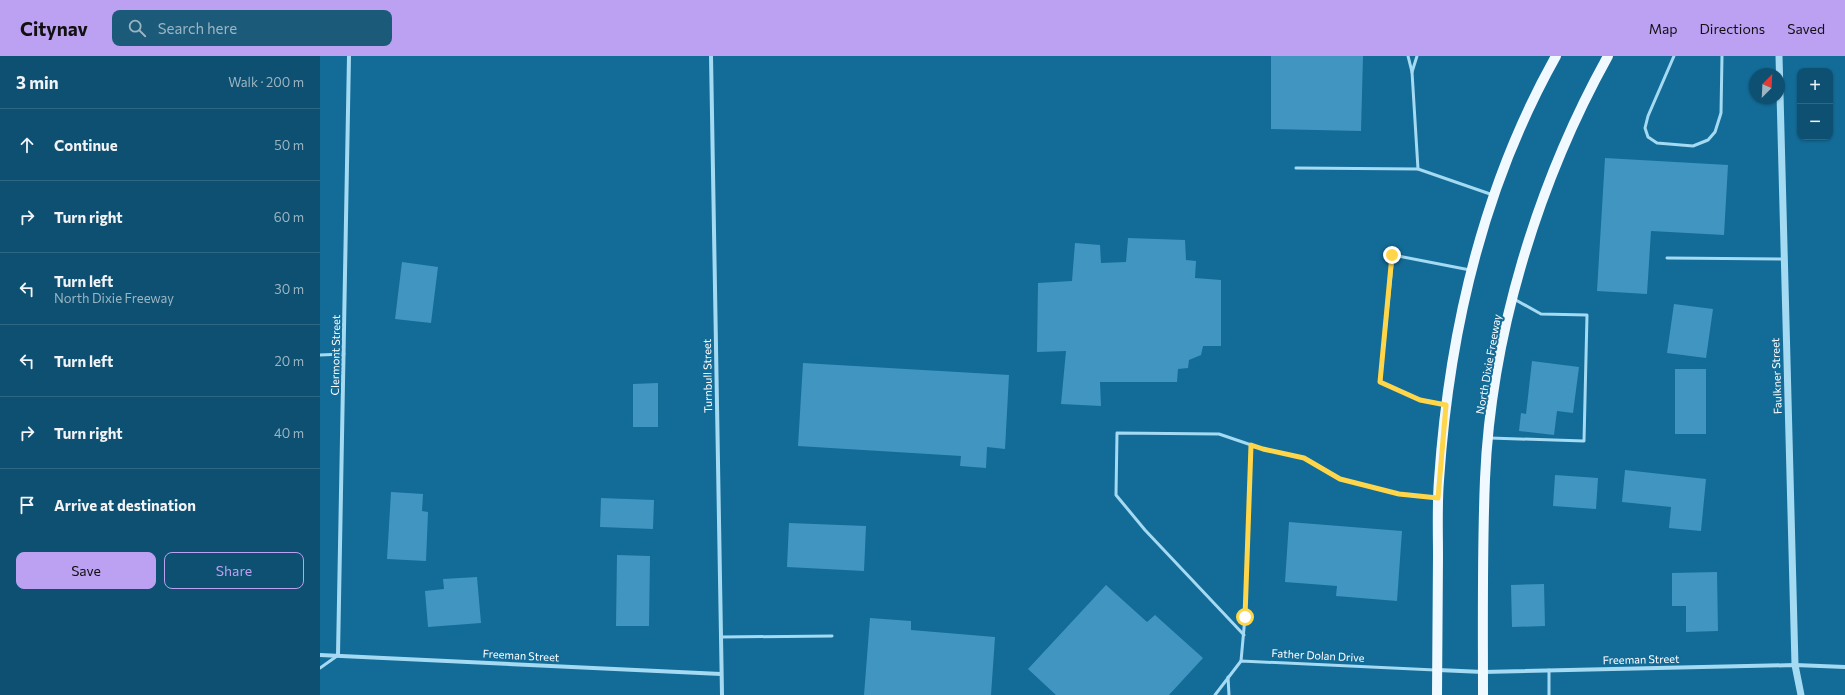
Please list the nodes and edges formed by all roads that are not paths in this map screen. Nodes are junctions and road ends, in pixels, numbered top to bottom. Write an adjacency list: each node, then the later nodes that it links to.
1 (349, 56): 18 (street, Clermont Street)
2 (711, 56): 26 (street, Turnbull Street)
3 (1408, 56): 10 (lane)
4 (1417, 56): 10 (lane)
5 (1556, 56): 13 (main road)
6 (1608, 56): 17 (main road, North Dixie Freeway)
7 (1674, 56): 8 (lane)
8 (1722, 56)
9 (1779, 56): 15 (street, Faulkner Street)
10 (1412, 72): 12 (lane)
11 (1296, 168): 12 (lane)
12 (1418, 169): 13 (lane)
13 (1494, 195): 16 (main road)
14 (1667, 258): 15 (lane)
15 (1784, 259): 30 (street, Faulkner Street)
16 (1472, 271): 20 (main road); 20 (lane)
17 (1512, 298): 21 (main road, North Dixie Freeway); 21 (lane)
18 (344, 354): 19 (lane); 28 (street, Clermont Street)
19 (320, 355)
20 (1446, 405): 23 (main road)
21 (1488, 438): 35 (main road, North Dixie Freeway)
22 (1251, 445): 23 (lane); 24 (lane); 24 (lane)
23 (1438, 498): 33 (main road)
24 (1244, 635): 29 (lane)
25 (832, 636): 26 (lane)
26 (721, 637): 36 (street, Turnbull Street)
27 (320, 655): 28 (street, Freeman Street)
28 (338, 655): 32 (lane); 36 (street, Freeman Street)
29 (1241, 661): 33 (lane, Father Dolan Drive); 37 (lane)
30 (1795, 665): 31 (street, Freeman Street); 34 (street, Freeman Street); 44 (street, Faulkner Street)
31 (1845, 667)
32 (320, 668)
33 (1437, 670): 35 (street, Freeman Street); 41 (main road)
34 (1549, 670): 35 (street, Freeman Street); 43 (lane)
35 (1483, 672): 42 (main road, North Dixie Freeway)
36 (722, 674): 38 (street, Turnbull Street)
37 (1228, 677): 39 (lane); 40 (lane)
38 (722, 695)
39 (1215, 695)
40 (1229, 695)
41 (1437, 695)
42 (1482, 695)
43 (1549, 695)
44 (1801, 695)

